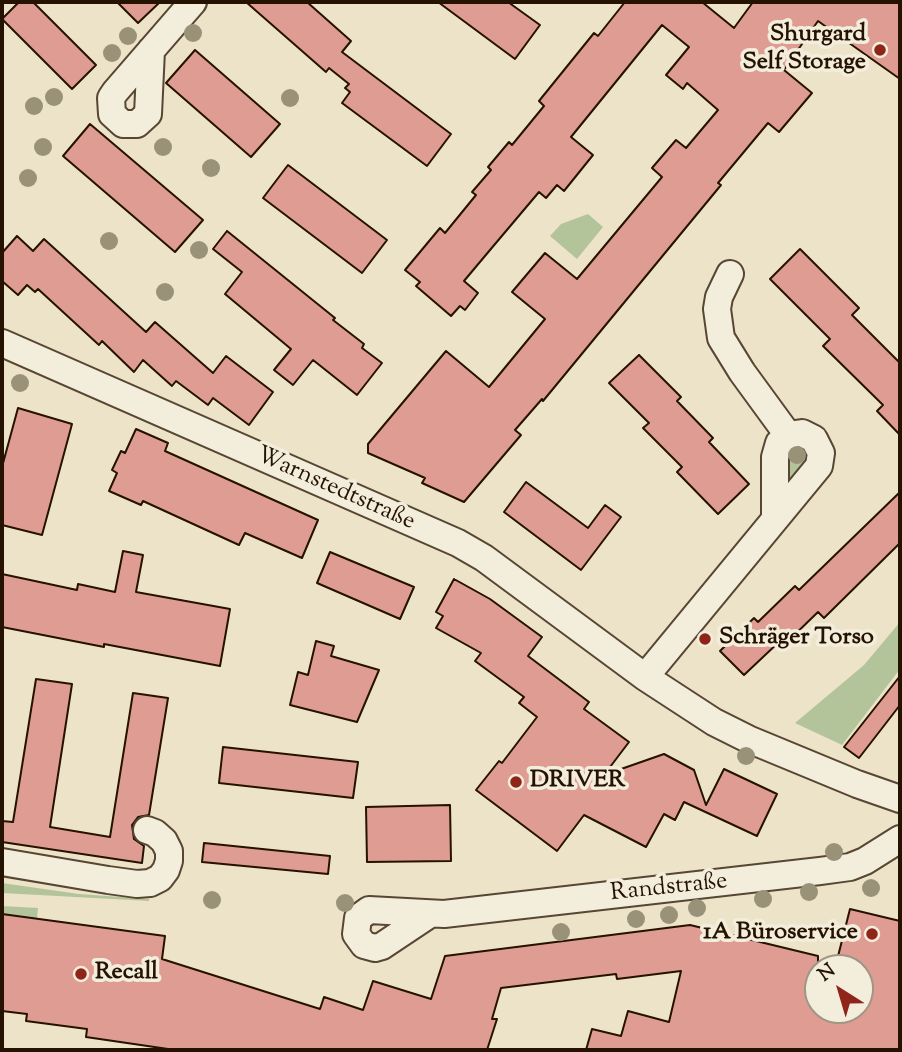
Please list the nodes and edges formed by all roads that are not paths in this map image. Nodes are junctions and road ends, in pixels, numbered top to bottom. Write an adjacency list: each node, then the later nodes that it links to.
1 (193, 2): 2 (street)
2 (151, 50)
3 (730, 274): 5 (street)
4 (2, 343): 7 (street, Warnstedtstraße)
5 (788, 435): 6 (street); 6 (street)
6 (775, 519): 7 (street)
7 (645, 677): 8 (street, Warnstedtstraße)
8 (900, 799)
9 (147, 830): 11 (street)
10 (900, 839): 12 (street, Randstraße)
11 (2, 862)
12 (430, 914)

